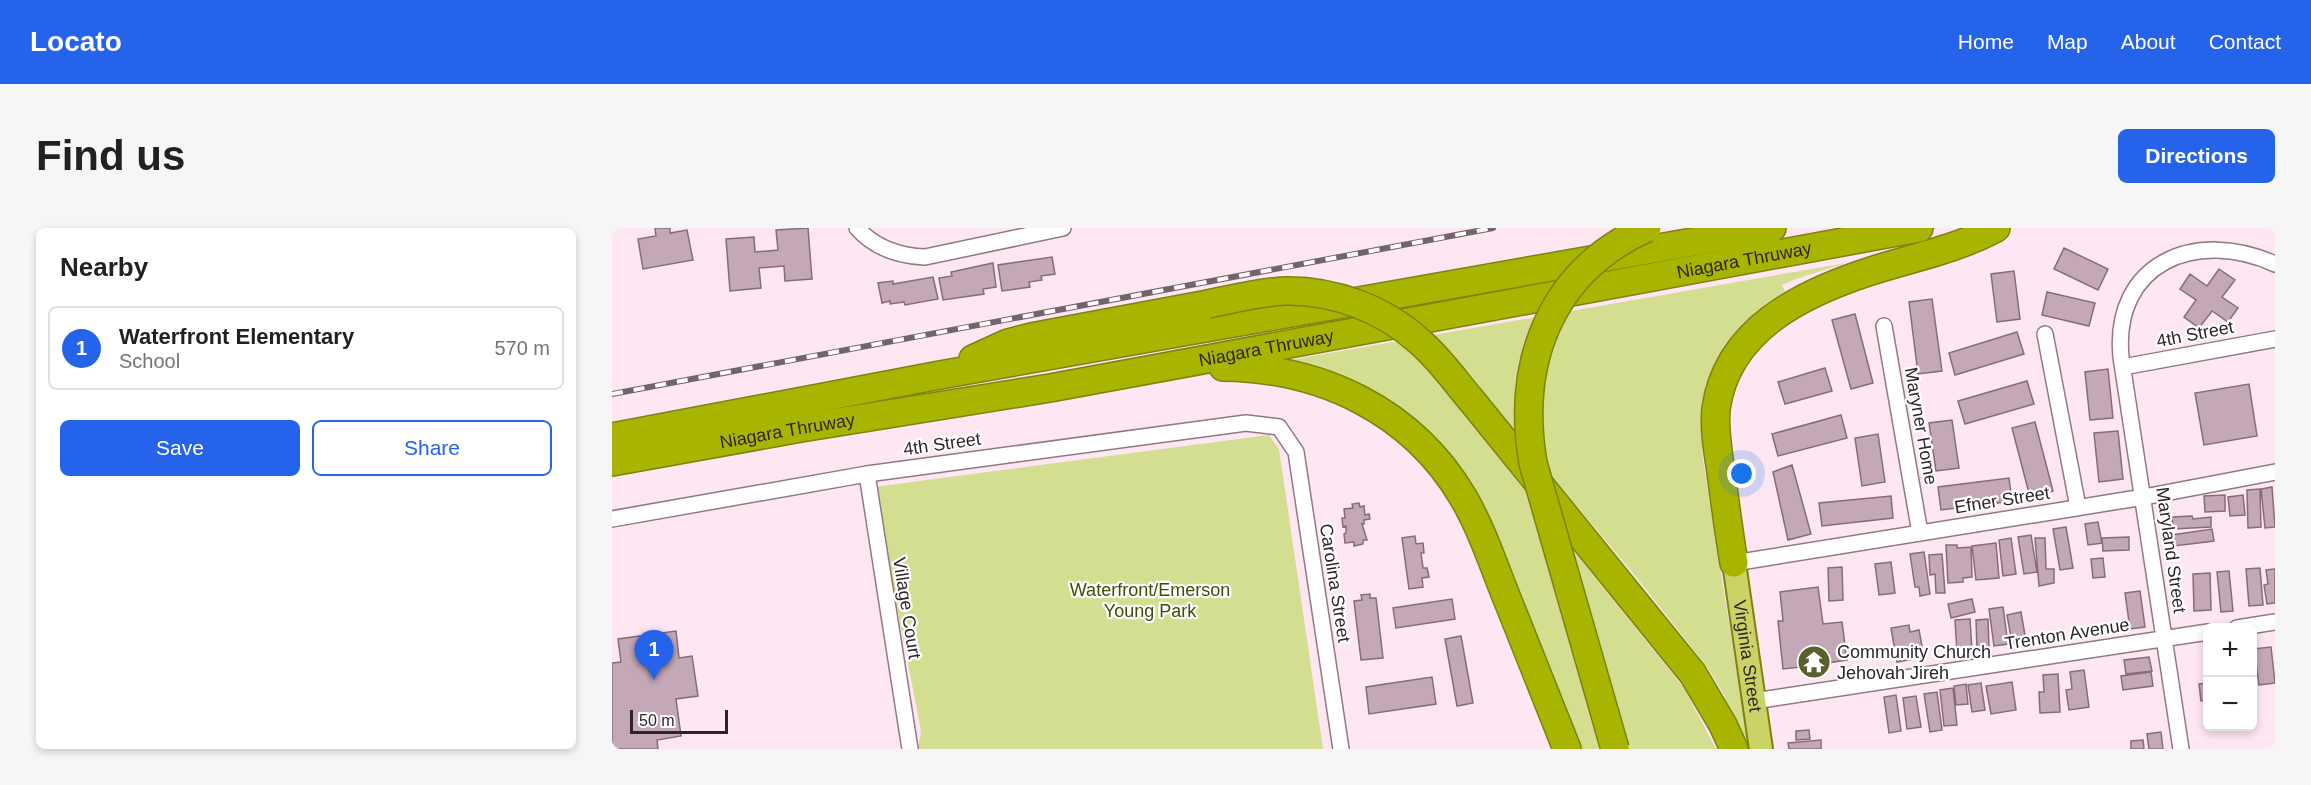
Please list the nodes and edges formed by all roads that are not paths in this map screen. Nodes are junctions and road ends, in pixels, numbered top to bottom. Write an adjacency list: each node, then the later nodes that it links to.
1 (857, 228): 2 (street)
2 (1063, 228)
3 (1647, 228): 34 (highway, bridge)
4 (1772, 228): 13 (highway, Niagara Thruway)
5 (1919, 228): 12 (highway, Niagara Thruway)
6 (1996, 228): 25 (highway)
7 (2275, 264): 11 (street, Maryland Street)
8 (1884, 326): 24 (street, Maryner Home)
9 (2045, 334): 22 (street)
10 (2275, 339): 11 (street, 4th Street)
11 (2122, 362): 21 (street, Maryland Street)
12 (1153, 369): 16 (highway, Niagara Thruway); 33 (highway)
13 (940, 375): 15 (highway, Niagara Thruway); 35 (highway, bridge)
14 (1279, 427): 19 (street, 4th Street); 32 (street, Carolina Street)
15 (612, 437)
16 (740, 439): 17 (highway, Niagara Thruway); 20 (highway)
17 (612, 462)
18 (2275, 472): 21 (street, Efner Street)
19 (867, 474): 23 (street, 4th Street); 31 (street, Village Court)
20 (612, 478)
21 (2144, 496): 22 (street, Efner Street); 29 (street, Maryland Street)
22 (2078, 507): 24 (street, Efner Street)
23 (612, 519)
24 (1920, 533): 25 (street, Efner Street)
25 (1734, 563): 30 (main road, Virginia Street)
26 (2275, 622): 27 (street)
27 (2257, 624)
28 (2203, 633): 29 (street, Trenton Avenue)
29 (2164, 638): 30 (street, Trenton Avenue); 37 (street, Maryland Street)
30 (1754, 701): 36 (main road, Virginia Street)
31 (910, 749)
32 (1341, 749)
33 (1567, 749)
34 (1615, 749)
35 (1734, 749)
36 (1761, 749)
37 (2181, 749)

